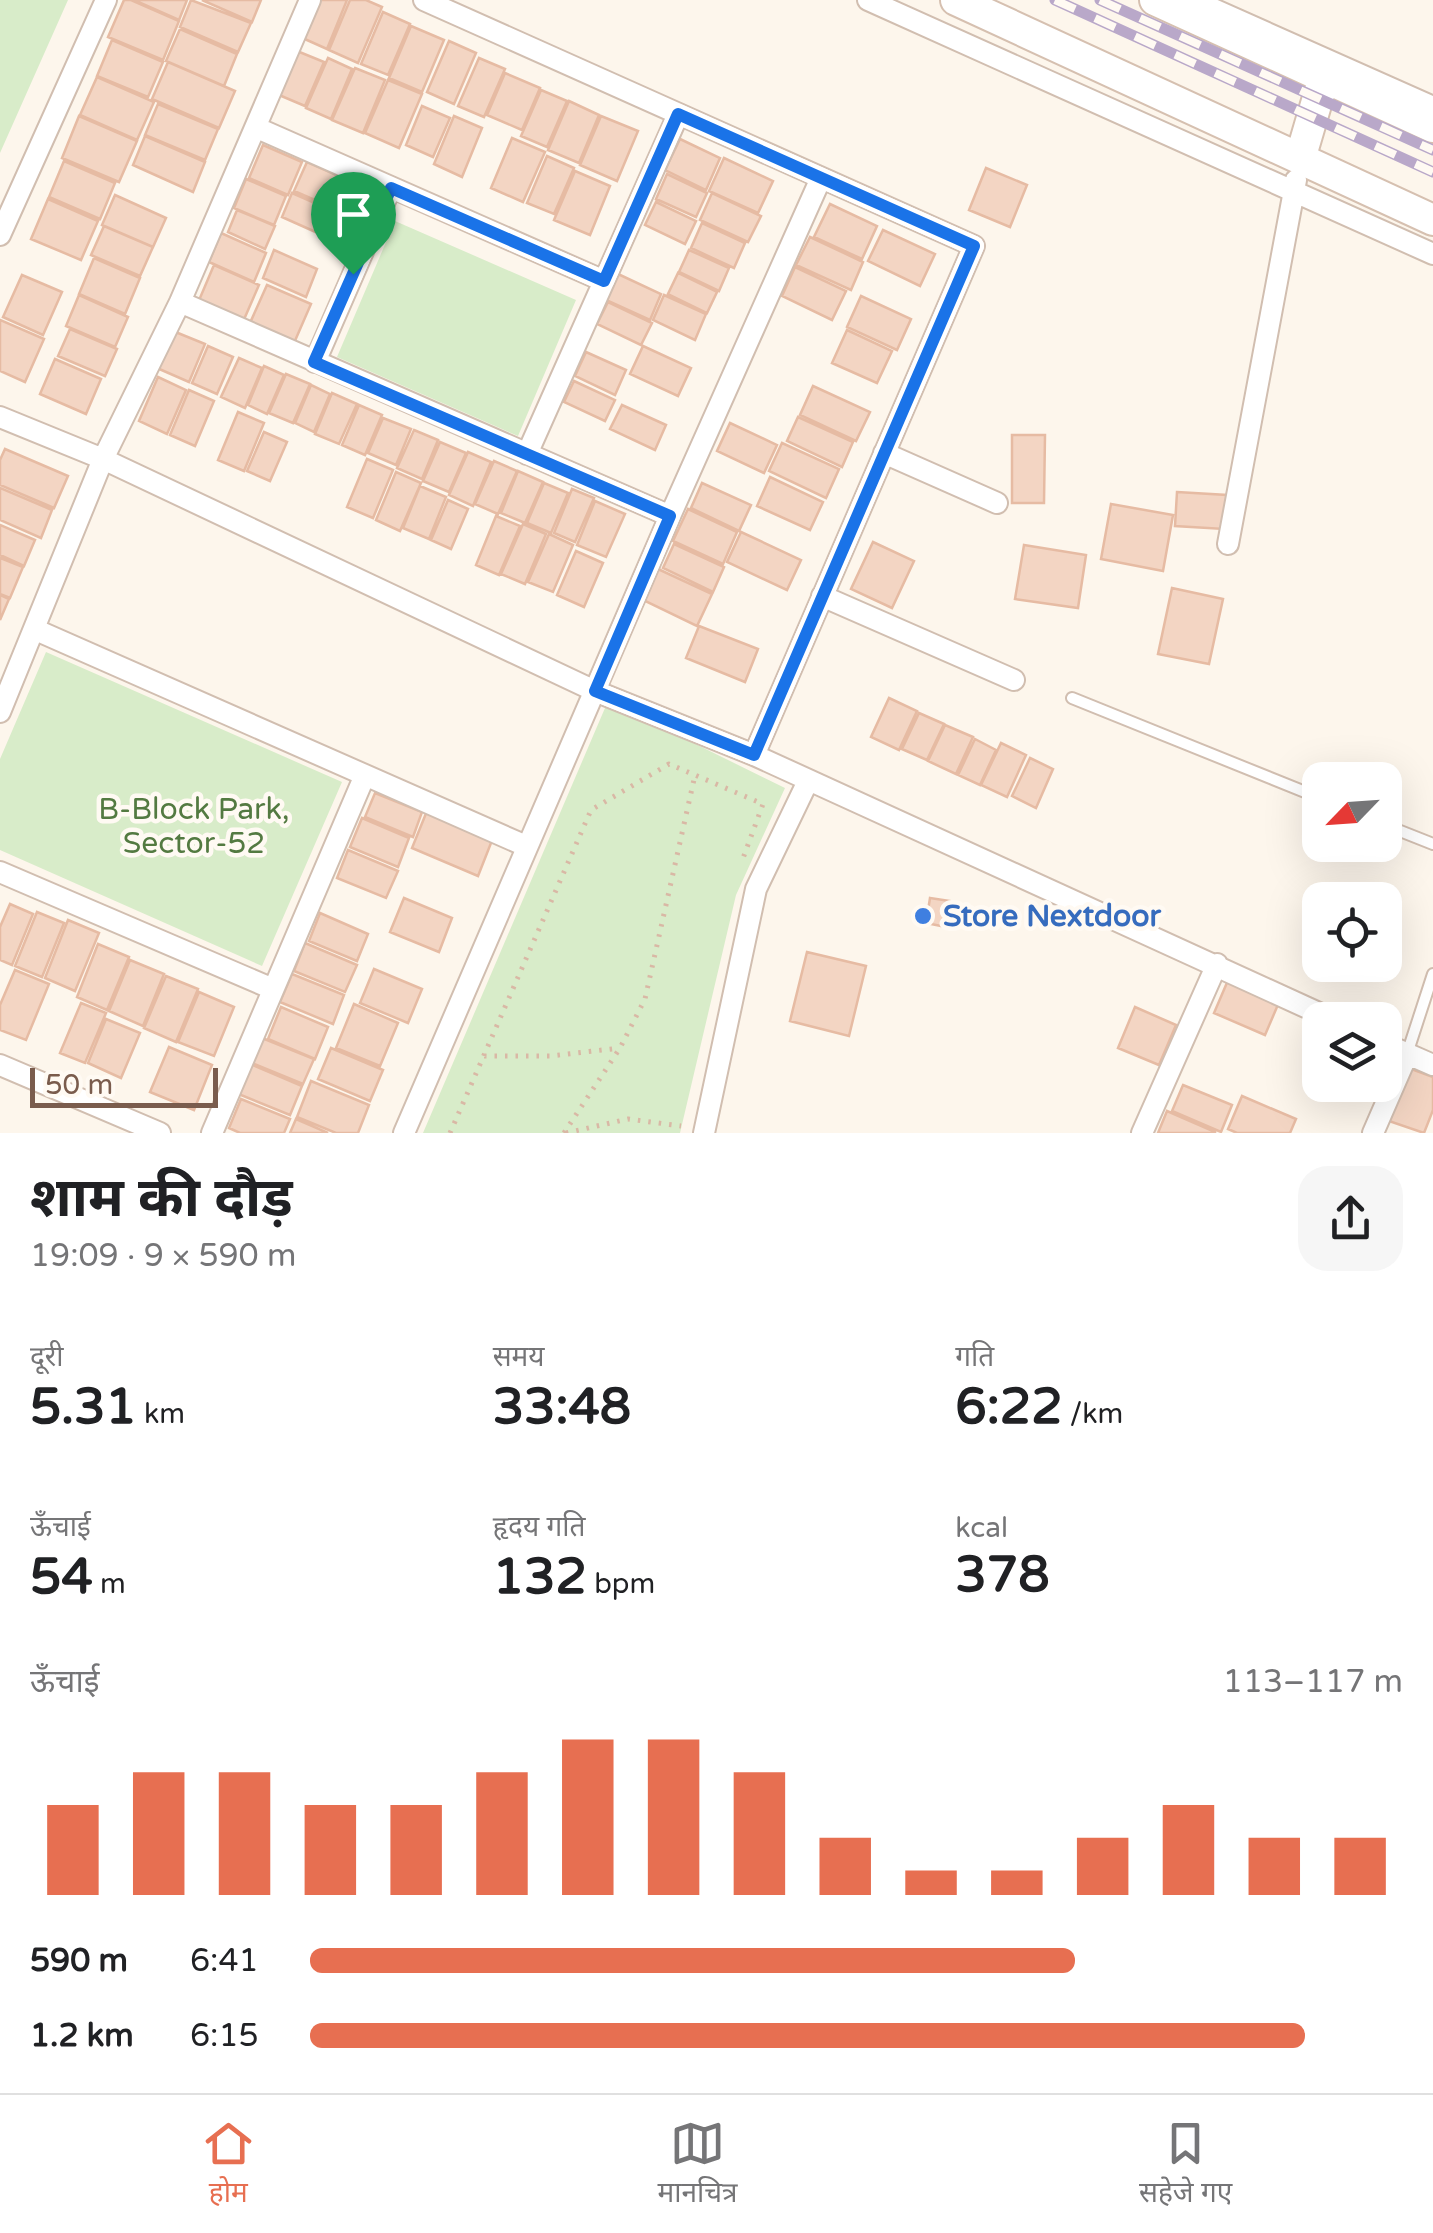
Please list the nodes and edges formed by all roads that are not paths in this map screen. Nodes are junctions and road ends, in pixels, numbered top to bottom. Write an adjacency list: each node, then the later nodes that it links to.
1 (106, 0): 19 (street)
2 (310, 0): 13 (street)
3 (424, 0): 11 (street)
4 (868, 0): 17 (street)
5 (956, 0): 14 (main road)
6 (1154, 0): 9 (main road)
7 (1193, 0): 8 (street)
8 (1217, 4): 10 (street)
9 (1324, 77): 12 (main road); 14 (main road)
10 (1433, 107)
11 (678, 114): 15 (street); 21 (street)
12 (1433, 127)
13 (257, 128): 16 (street); 22 (street)
14 (1300, 159): 17 (street); 18 (main road)
15 (821, 178): 25 (street); 29 (street)
16 (391, 188): 21 (street); 23 (street)
17 (1294, 192): 20 (street); 30 (street)
18 (1433, 220)
19 (0, 235)
20 (1433, 254)
21 (604, 281): 26 (street)
22 (180, 302): 23 (street); 27 (street)
23 (314, 362): 26 (street)
24 (0, 417): 27 (street)
25 (884, 453): 28 (street); 31 (street)
26 (527, 454): 29 (street)
27 (103, 459): 32 (street); 34 (street)
28 (997, 504)
29 (670, 516): 34 (street)
30 (1228, 544)
31 (822, 596): 33 (street); 37 (street)
32 (36, 630): 36 (street); 38 (street)
33 (1014, 680)
34 (595, 691): 37 (street); 43 (street)
35 (1072, 698): 40 (lane)
36 (0, 712)
37 (754, 755): 39 (street)
38 (366, 775): 43 (street); 47 (street)
39 (808, 781): 45 (street); 56 (street)
40 (1302, 791)
41 (1402, 832): 42 (lane)
42 (1433, 844)
43 (526, 846): 55 (street)
44 (0, 872): 47 (street)
45 (1217, 964): 48 (street); 57 (street)
46 (1433, 974): 50 (lane)
47 (274, 990): 54 (street)
48 (1302, 1005)
49 (1402, 1052): 50 (street)
50 (1407, 1055): 52 (street); 58 (street)
51 (0, 1065): 53 (street)
52 (1433, 1065)
53 (160, 1133)
54 (212, 1133)
55 (404, 1133)
56 (704, 1133)
57 (1142, 1133)
58 (1373, 1133)

